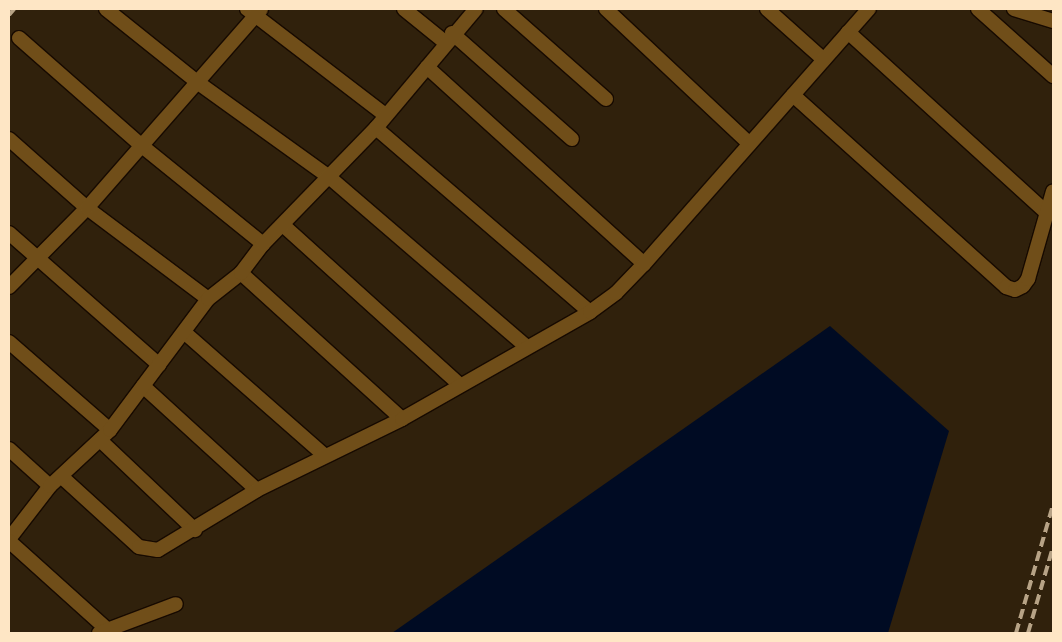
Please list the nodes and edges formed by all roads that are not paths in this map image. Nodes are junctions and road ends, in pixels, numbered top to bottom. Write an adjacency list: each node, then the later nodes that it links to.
1 (106, 9): 18 (street)
2 (404, 9): 14 (street)
3 (476, 9): 14 (street)
4 (504, 9): 20 (street)
5 (606, 9): 25 (street)
6 (767, 9): 15 (street)
7 (869, 9): 12 (street)
8 (978, 9): 17 (street)
9 (1014, 9): 11 (street)
10 (255, 11): 18 (street); 21 (street)
11 (1053, 21)
12 (848, 32): 15 (street); 30 (street)
13 (19, 38): 26 (street)
14 (449, 38): 16 (street); 24 (street)
15 (824, 60): 19 (street)
16 (427, 66): 21 (street); 35 (street)
17 (1053, 76)
18 (197, 82): 26 (street); 27 (street)
19 (793, 95): 25 (street); 30 (street)
20 (606, 99)
21 (385, 115): 22 (street)
22 (376, 128): 27 (street); 39 (street)
23 (9, 139): 29 (street)
24 (572, 139)
25 (750, 144): 35 (street)
26 (142, 146): 29 (street); 33 (street)
27 (328, 176): 31 (street); 42 (street)
28 (1053, 191): 30 (street)
29 (87, 208): 34 (street); 38 (street)
30 (1047, 213)
31 (284, 226): 33 (street); 44 (street)
32 (9, 233): 34 (street)
33 (263, 244): 36 (street)
34 (37, 258): 37 (street); 43 (street)
35 (644, 264): 39 (street)
36 (241, 273): 38 (street); 46 (street)
37 (9, 287)
38 (208, 300): 40 (street)
39 (590, 312): 42 (street)
40 (184, 332): 43 (street); 49 (street)
41 (9, 342): 47 (street)
42 (527, 348): 44 (street)
43 (159, 365): 45 (street)
44 (460, 385): 46 (street)
45 (143, 386): 47 (street); 52 (street)
46 (402, 419): 49 (street)
47 (105, 435): 50 (street); 53 (street)
48 (9, 449): 51 (street)
49 (324, 455): 52 (street)
50 (62, 477): 51 (street); 53 (street)
51 (50, 486): 54 (street)
52 (257, 490): 53 (street)
53 (195, 530)
54 (9, 540): 56 (street)
55 (176, 604): 56 (street)
56 (103, 632)

